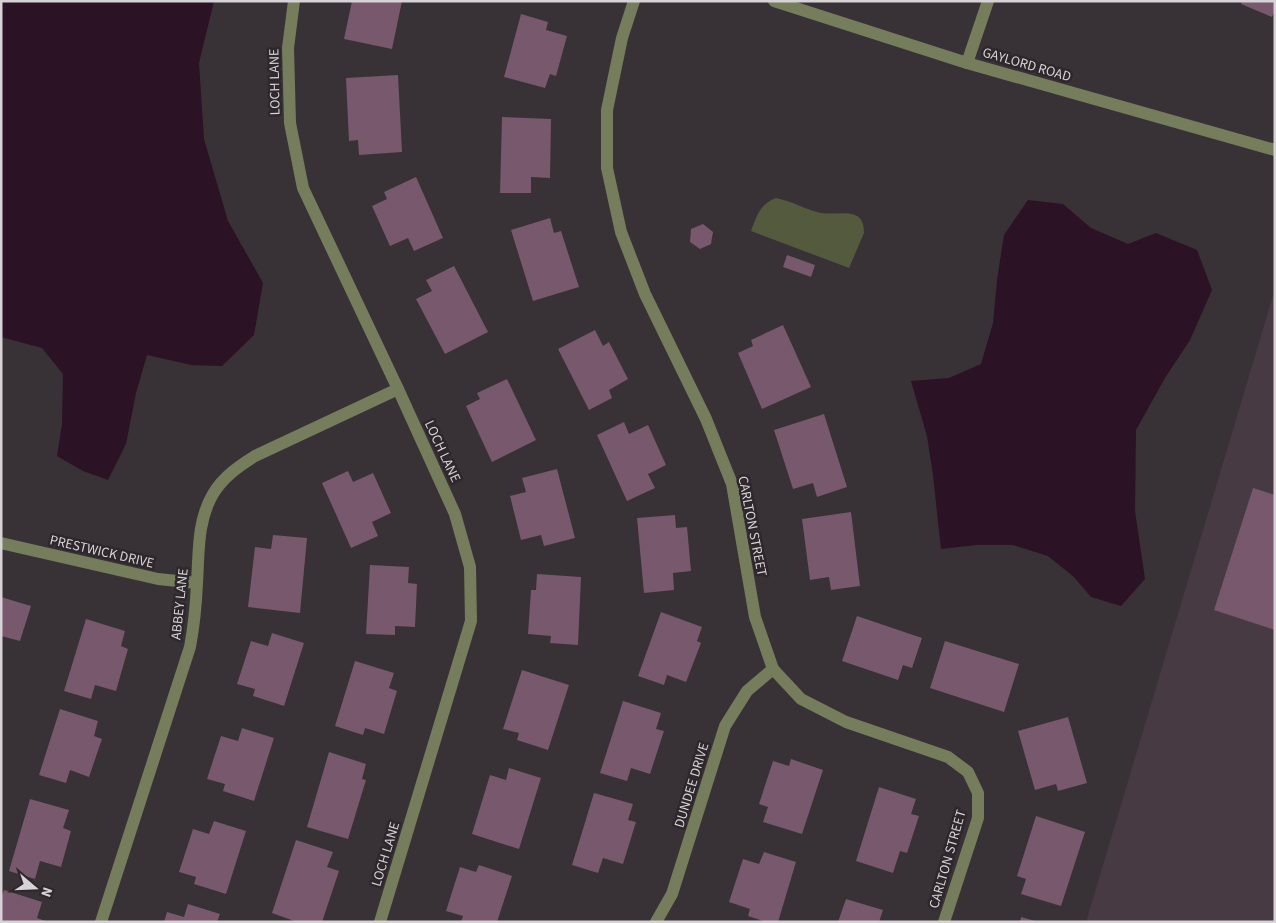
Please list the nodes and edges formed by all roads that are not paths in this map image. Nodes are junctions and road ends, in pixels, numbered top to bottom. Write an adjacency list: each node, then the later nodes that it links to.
1 (294, 1): 7 (street, LOCH LANE)
2 (634, 1): 10 (street, CARLTON STREET)
3 (774, 1): 5 (street, GAYLORD ROAD)
4 (988, 1): 5 (street)
5 (968, 63): 6 (street, GAYLORD ROAD)
6 (1275, 150)
7 (398, 389): 9 (street, ABBEY LANE); 12 (street, LOCH LANE)
8 (1, 543): 9 (street, PRESTWICK DRIVE)
9 (197, 583): 11 (street, ABBEY LANE)
10 (773, 669): 13 (street, DUNDEE DRIVE); 14 (street, CARLTON STREET)
11 (101, 922)
12 (380, 922)
13 (656, 922)
14 (944, 922)

